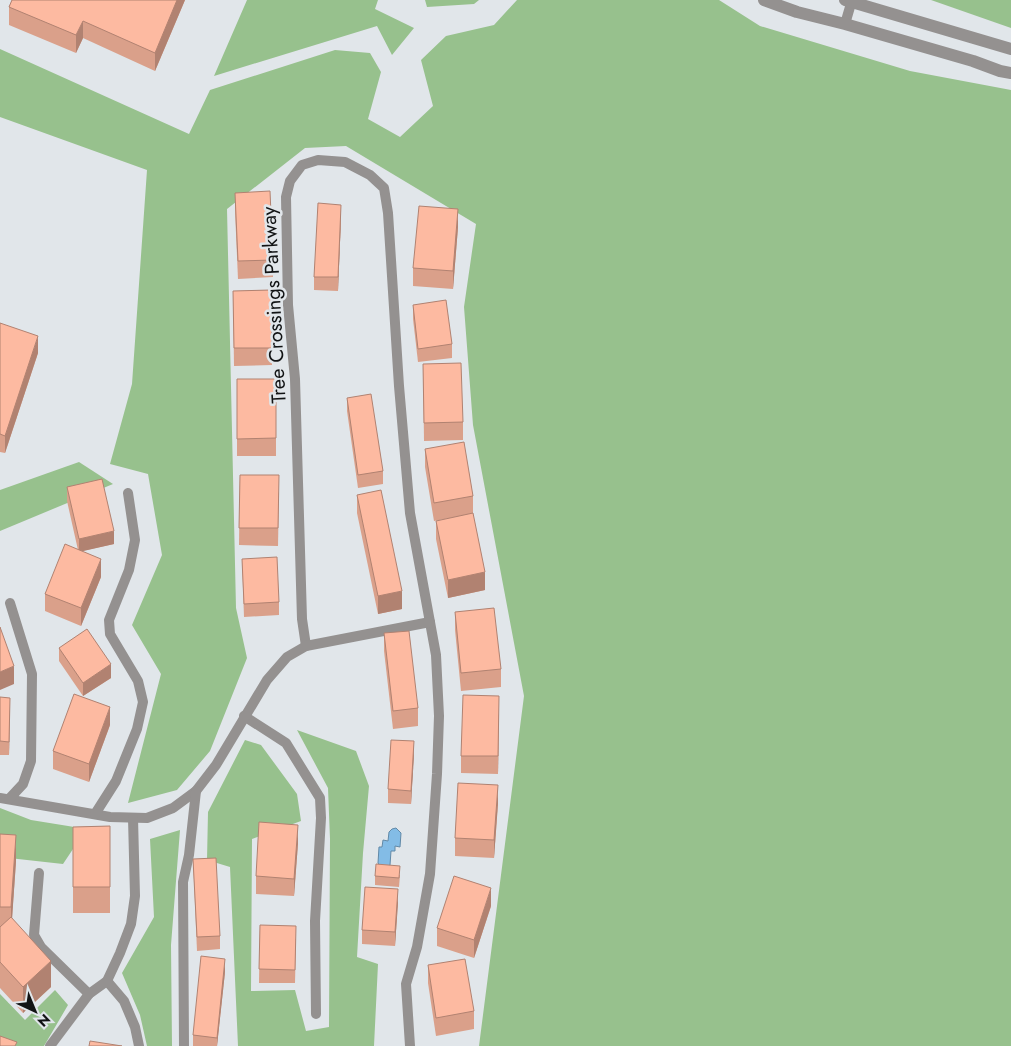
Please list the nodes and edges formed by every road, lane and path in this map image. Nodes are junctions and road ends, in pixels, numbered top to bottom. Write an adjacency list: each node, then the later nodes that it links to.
1 (764, 0): 3 (street)
2 (850, 1): 3 (street); 4 (street)
3 (844, 24): 5 (street)
4 (1011, 49)
5 (1011, 73)
6 (128, 493): 13 (street)
7 (10, 603): 12 (street)
8 (430, 622): 9 (street); 9 (street, Tree Crossings Parkway); 22 (street, Tree Crossings Parkway)
9 (306, 646): 10 (street)
10 (244, 716): 11 (street); 18 (street)
11 (196, 791): 14 (street); 21 (street)
12 (5, 798): 13 (street)
13 (95, 814): 14 (street)
14 (133, 818): 16 (street)
15 (39, 873): 17 (street)
16 (106, 981): 17 (street); 20 (street)
17 (88, 994): 19 (street)
18 (316, 1014)
19 (50, 1046)
20 (139, 1046)
21 (184, 1046)
22 (410, 1046)

